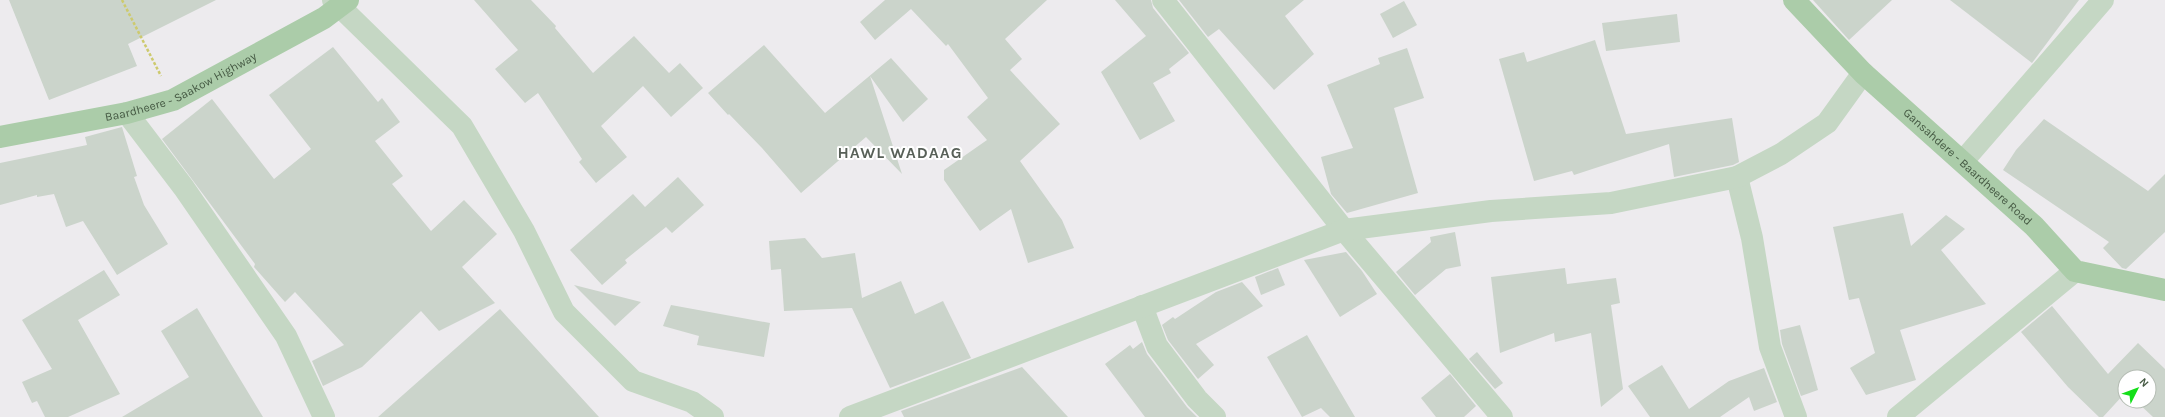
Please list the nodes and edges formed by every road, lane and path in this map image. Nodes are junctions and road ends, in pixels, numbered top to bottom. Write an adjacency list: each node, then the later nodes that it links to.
1 (122, 0): 7 (path)
2 (1164, 0): 12 (street)
3 (1794, 0): 6 (main road, Gansahdere - Baardheere Road)
4 (2103, 0): 10 (street)
5 (340, 2): 7 (main road, Baardheere - Saakow Highway); 17 (street)
6 (1863, 73): 10 (main road, Gansahdere - Baardheere Road); 11 (street)
7 (173, 100): 8 (main road, Baardheere - Saakow Highway)
8 (127, 113): 9 (main road, Baardheere - Saakow Highway); 16 (street)
9 (0, 137)
10 (1963, 161): 13 (main road, Gansahdere - Baardheere Road)
11 (1737, 176): 12 (street); 21 (street)
12 (1344, 230): 15 (street); 20 (street)
13 (2075, 271): 14 (main road); 22 (street)
14 (2165, 289)
15 (1142, 306): 18 (street); 19 (street)
16 (324, 417)
17 (713, 417)
18 (850, 417)
19 (1215, 417)
20 (1502, 417)
21 (1796, 417)
22 (1898, 417)

